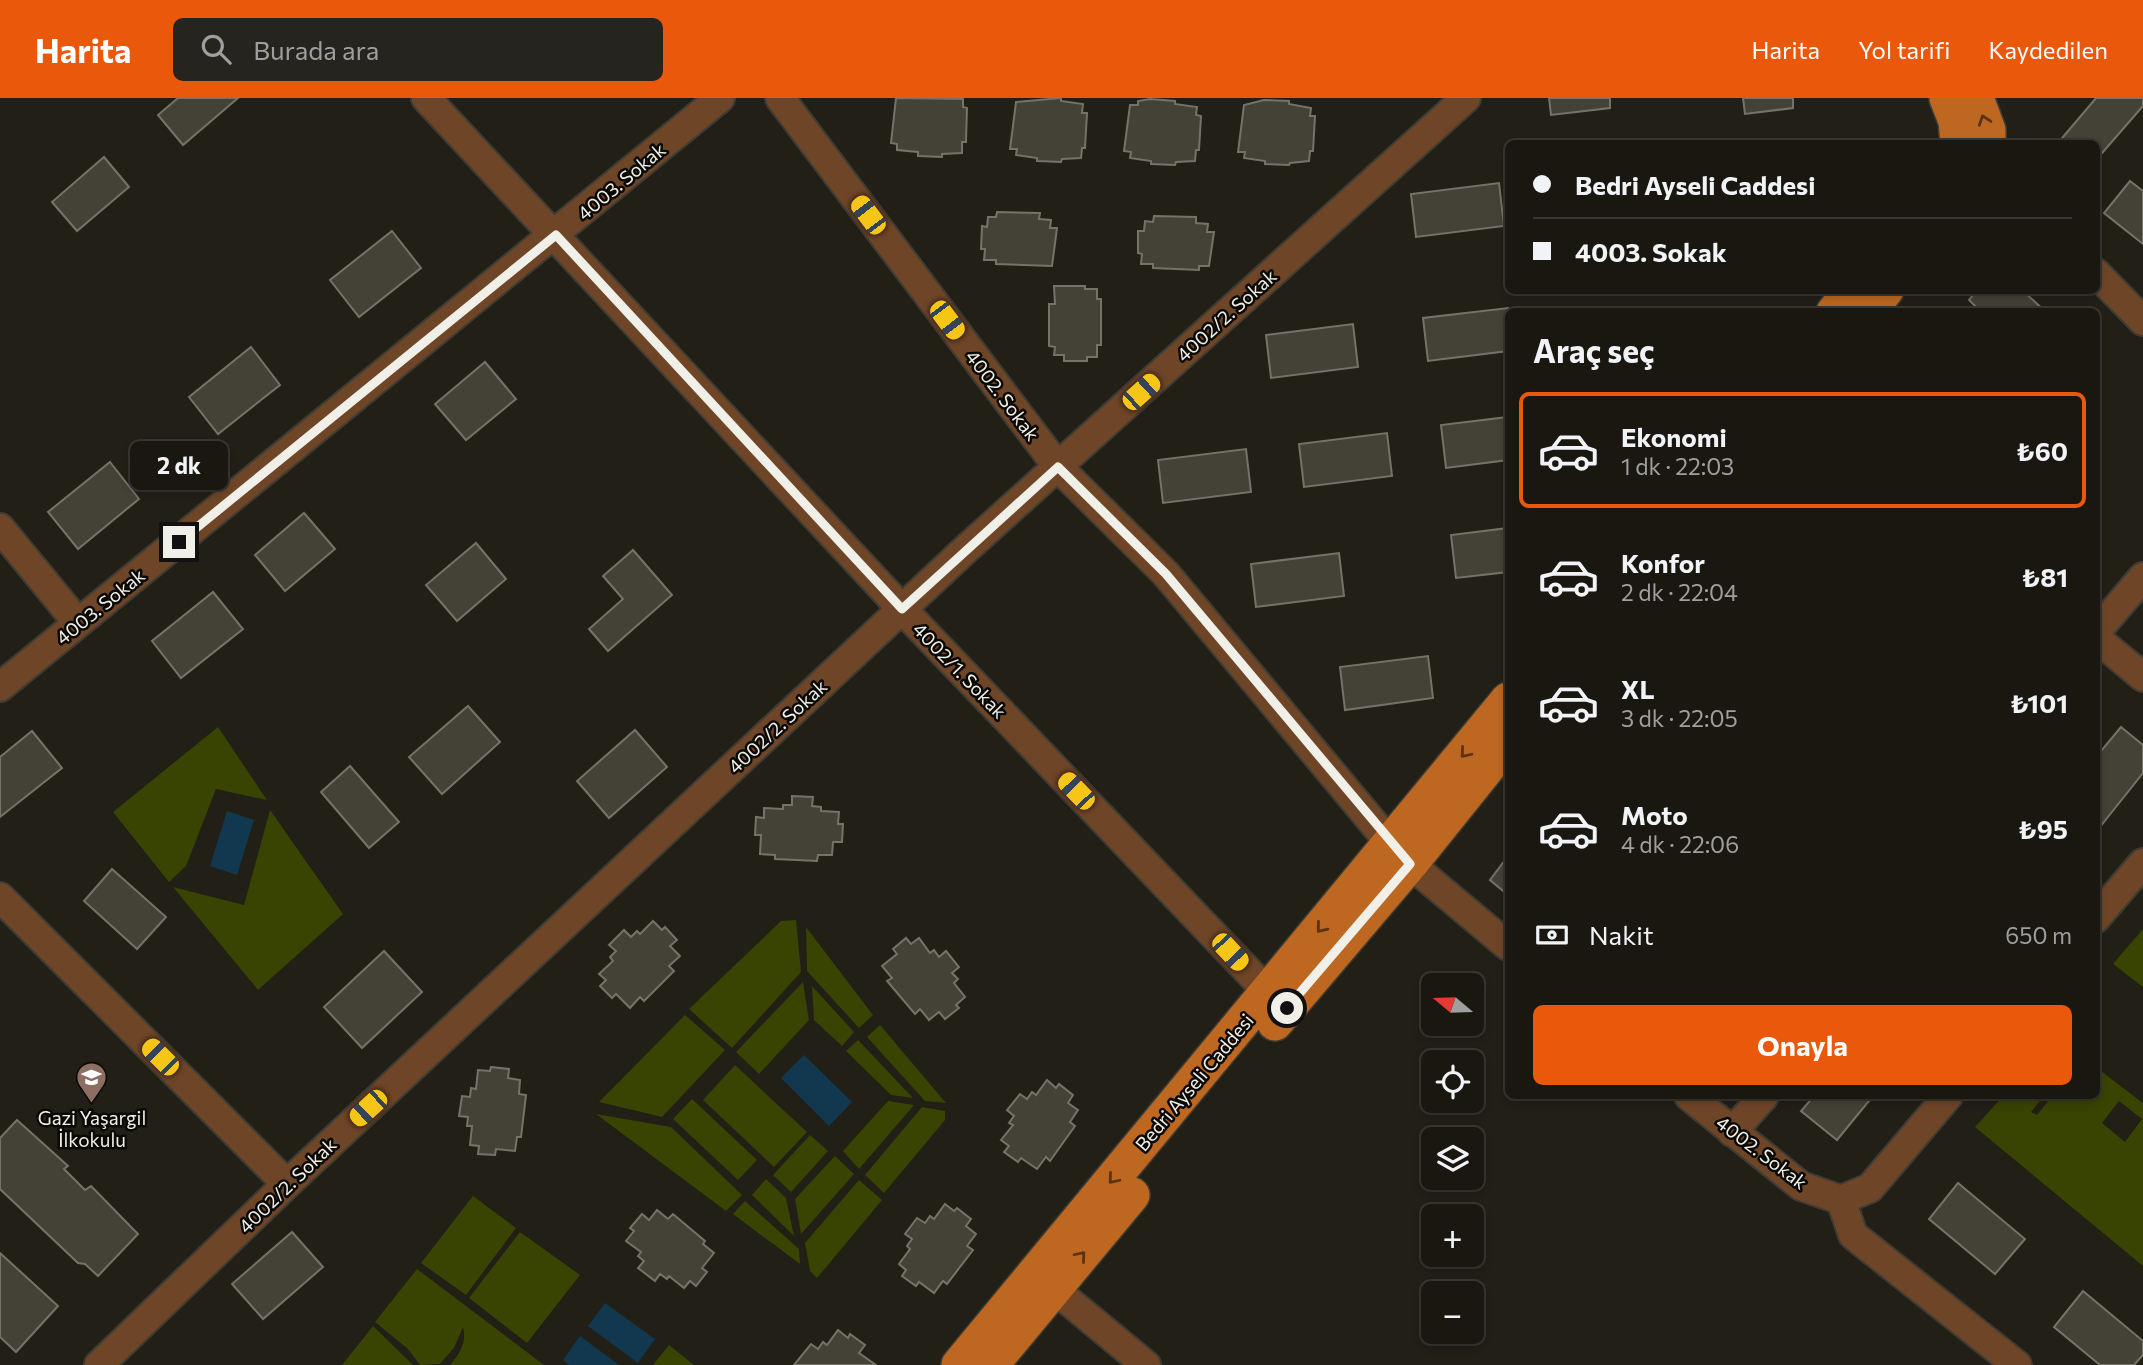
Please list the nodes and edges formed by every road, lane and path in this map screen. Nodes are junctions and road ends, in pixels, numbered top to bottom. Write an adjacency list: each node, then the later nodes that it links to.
1 (426, 98): 9 (street, 4002/1. Sokak)
2 (720, 98): 9 (street, 4003. Sokak)
3 (780, 98): 16 (street, 4002. Sokak)
4 (1466, 98): 16 (street, 4002/2. Sokak)
5 (1947, 98): 7 (main road)
6 (1976, 98): 8 (main road, one-way to 6)
7 (1958, 140)
8 (1988, 140)
9 (556, 235): 19 (street, 4002/1. Sokak); 20 (street, 4003. Sokak)
10 (2100, 277): 15 (street)
11 (1849, 294): 13 (main road)
12 (1883, 294): 14 (main road)
13 (1837, 308)
14 (1871, 308)
15 (2143, 321)
16 (1058, 467): 19 (street, 4002/2. Sokak); 27 (street, 4002. Sokak)
17 (0, 528): 20 (street)
18 (2143, 578): 21 (street)
19 (902, 609): 32 (street, 4002/1. Sokak); 37 (street, 4002/2. Sokak)
20 (78, 624): 24 (street, 4003. Sokak)
21 (2100, 627)
22 (2100, 641): 23 (street)
23 (2143, 677)
24 (0, 687)
25 (1505, 704): 27 (main road, Bedri Ayseli Caddesi, one-way to 27)
26 (1505, 744): 27 (main road, Bedri Ayseli Caddesi)
27 (1400, 854): 31 (street, 4002. Sokak); 32 (main road, Bedri Ayseli Caddesi, one-way to 32); 39 (main road, Bedri Ayseli Caddesi, one-way to 27)
28 (2143, 863): 30 (street)
29 (0, 897): 37 (street)
30 (2100, 913)
31 (1505, 943)
32 (1269, 993): 41 (main road, Bedri Ayseli Caddesi, one-way to 41)
33 (1693, 1099): 36 (street, 4002. Sokak)
34 (1760, 1099): 36 (street)
35 (1945, 1099): 38 (street)
36 (1732, 1132): 38 (street, 4002. Sokak)
37 (287, 1184): 40 (street, 4002/2. Sokak)
38 (1841, 1200): 44 (street)
39 (1054, 1289): 42 (main road, Bedri Ayseli Caddesi); 43 (street)
40 (99, 1365)
41 (958, 1365)
42 (991, 1365)
43 (1146, 1365)
44 (2017, 1365)

